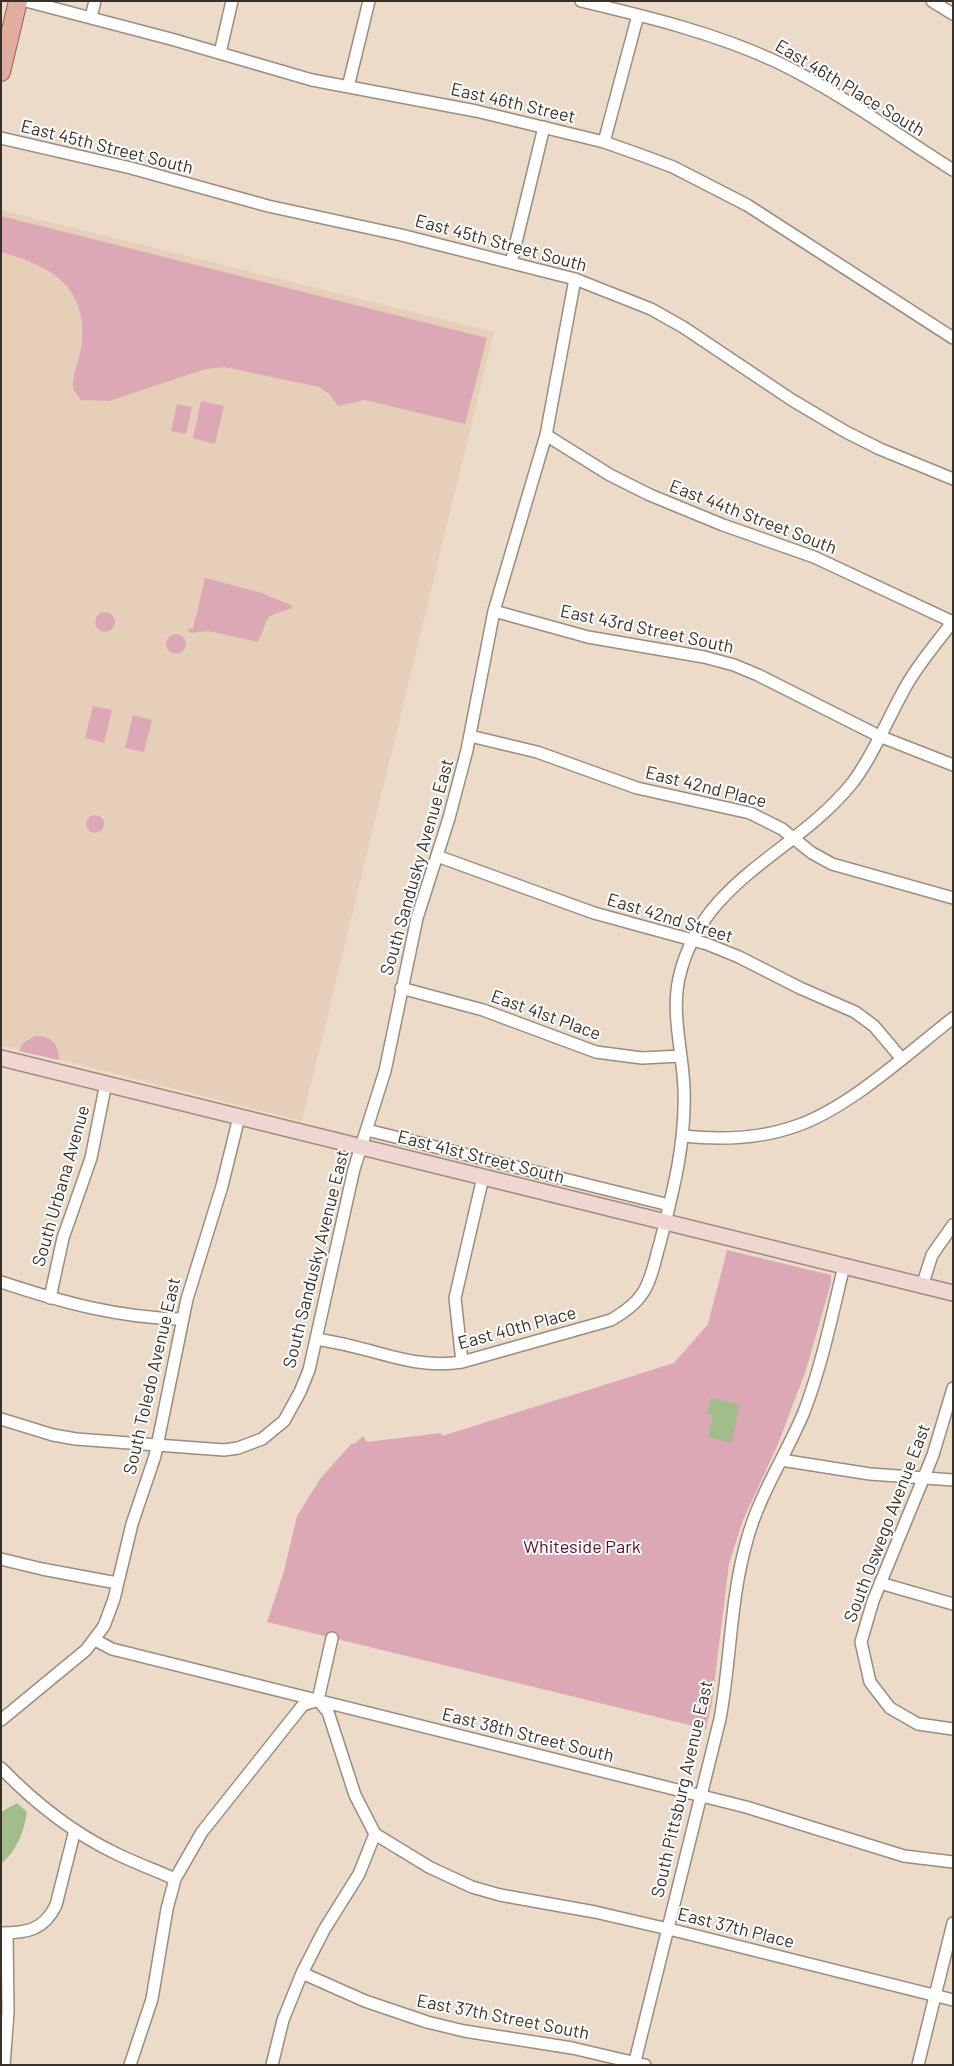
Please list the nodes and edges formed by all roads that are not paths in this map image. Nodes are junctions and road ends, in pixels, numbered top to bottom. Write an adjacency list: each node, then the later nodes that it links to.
1 (18, 1): 12 (main road)
2 (26, 1): 10 (street, East 46th Street)
3 (95, 1): 10 (street)
4 (232, 1): 11 (street)
5 (369, 1): 13 (street)
6 (582, 1): 9 (street, East 46th Place South)
7 (932, 1): 8 (street)
8 (953, 14)
9 (638, 15): 16 (street); 17 (street, East 46th Place South)
10 (91, 17): 11 (street, East 46th Street)
11 (220, 53): 13 (street, East 46th Street)
12 (1, 72)
13 (348, 88): 14 (street, East 46th Street)
14 (544, 127): 16 (street, East 46th Street); 18 (street)
15 (1, 138): 18 (street, East 45th Street South)
16 (604, 142): 20 (street, East 46th Street)
17 (953, 170)
18 (511, 263): 19 (street, East 45th Street South)
19 (575, 279): 21 (street, South Sandusky Avenue East); 22 (street, East 45th Street South)
20 (953, 338)
21 (546, 434): 23 (street, South Sandusky Avenue East); 24 (street, East 44th Street South)
22 (953, 479)
23 (494, 611): 25 (street, South Sandusky Avenue East); 26 (street, East 43rd Street South)
24 (952, 622): 26 (street)
25 (470, 736): 28 (street, East 42nd Place); 29 (street, South Sandusky Avenue East)
26 (879, 736): 27 (street, East 43rd Street South); 28 (street)
27 (953, 765)
28 (793, 838): 30 (street, East 42nd Place); 31 (street)
29 (437, 856): 31 (street, East 42nd Street); 32 (street, South Sandusky Avenue East)
30 (953, 898)
31 (691, 940): 34 (street); 36 (street, East 42nd Street)
32 (401, 988): 34 (street, East 41st Place); 39 (street, South Sandusky Avenue East)
33 (953, 1018): 36 (street)
34 (681, 1056): 40 (street)
35 (1, 1058): 37 (main road, East 41st Street South)
36 (902, 1058): 40 (street)
37 (106, 1083): 38 (main road, East 41st Street South); 50 (street, South Urbana Avenue)
38 (239, 1117): 41 (main road, East 41st Street South); 51 (street, South Toledo Avenue East)
39 (367, 1130): 41 (street, South Sandusky Avenue East); 43 (street, East 41st Street South)
40 (683, 1136): 43 (street)
41 (361, 1147): 42 (main road, East 41st Street South); 52 (street, South Sandusky Avenue East)
42 (483, 1177): 44 (main road, East 41st Street South); 53 (street)
43 (669, 1205): 44 (street)
44 (665, 1223): 46 (main road, East 41st Street South); 53 (street, East 40th Place)
45 (953, 1225): 48 (street)
46 (844, 1266): 48 (main road, East 41st Street South); 57 (street, South Pittsburg Avenue East)
47 (1, 1282): 50 (street)
48 (922, 1286): 49 (main road, East 41st Street South)
49 (953, 1293)
50 (50, 1298): 51 (street)
51 (182, 1319): 56 (street, South Toledo Avenue East)
52 (317, 1339): 53 (street, East 40th Place); 56 (street, South Sandusky Avenue East)
53 (462, 1362)
54 (953, 1388): 58 (street, South Oswego Avenue East)
55 (1, 1418): 56 (street, South Sandusky Avenue East)
56 (158, 1445): 61 (street, South Toledo Avenue East)
57 (782, 1460): 58 (street); 70 (street, South Pittsburg Avenue East)
58 (923, 1477): 59 (street); 62 (street, South Oswego Avenue East)
59 (953, 1480)
60 (1, 1558): 61 (street)
61 (117, 1583): 65 (street, South Toledo Avenue East)
62 (880, 1583): 63 (street); 68 (street, South Oswego Avenue East)
63 (953, 1604)
64 (332, 1638): 66 (street)
65 (95, 1640): 66 (street, East 38th Street South); 67 (street)
66 (318, 1700): 70 (street, East 38th Street South); 72 (street); 74 (street)
67 (1, 1720)
68 (953, 1729)
69 (1, 1768): 71 (street)
70 (700, 1796): 73 (street, East 38th Street South); 76 (street, South Pittsburg Avenue East)
71 (75, 1830): 74 (street); 77 (street)
72 (375, 1834): 76 (street, East 37th Place); 78 (street)
73 (953, 1862)
74 (176, 1879): 83 (street)
75 (953, 1923): 79 (street)
76 (668, 1929): 79 (street, East 37th Place); 81 (street, South Pittsburg Avenue East)
77 (4, 1933): 82 (street)
78 (302, 1973): 81 (street, East 37th Street South); 84 (street)
79 (935, 1996): 80 (street, East 37th Place); 85 (street)
80 (953, 2000)
81 (638, 2064)
82 (4, 2065)
83 (130, 2065)
84 (272, 2065)
85 (918, 2065)

